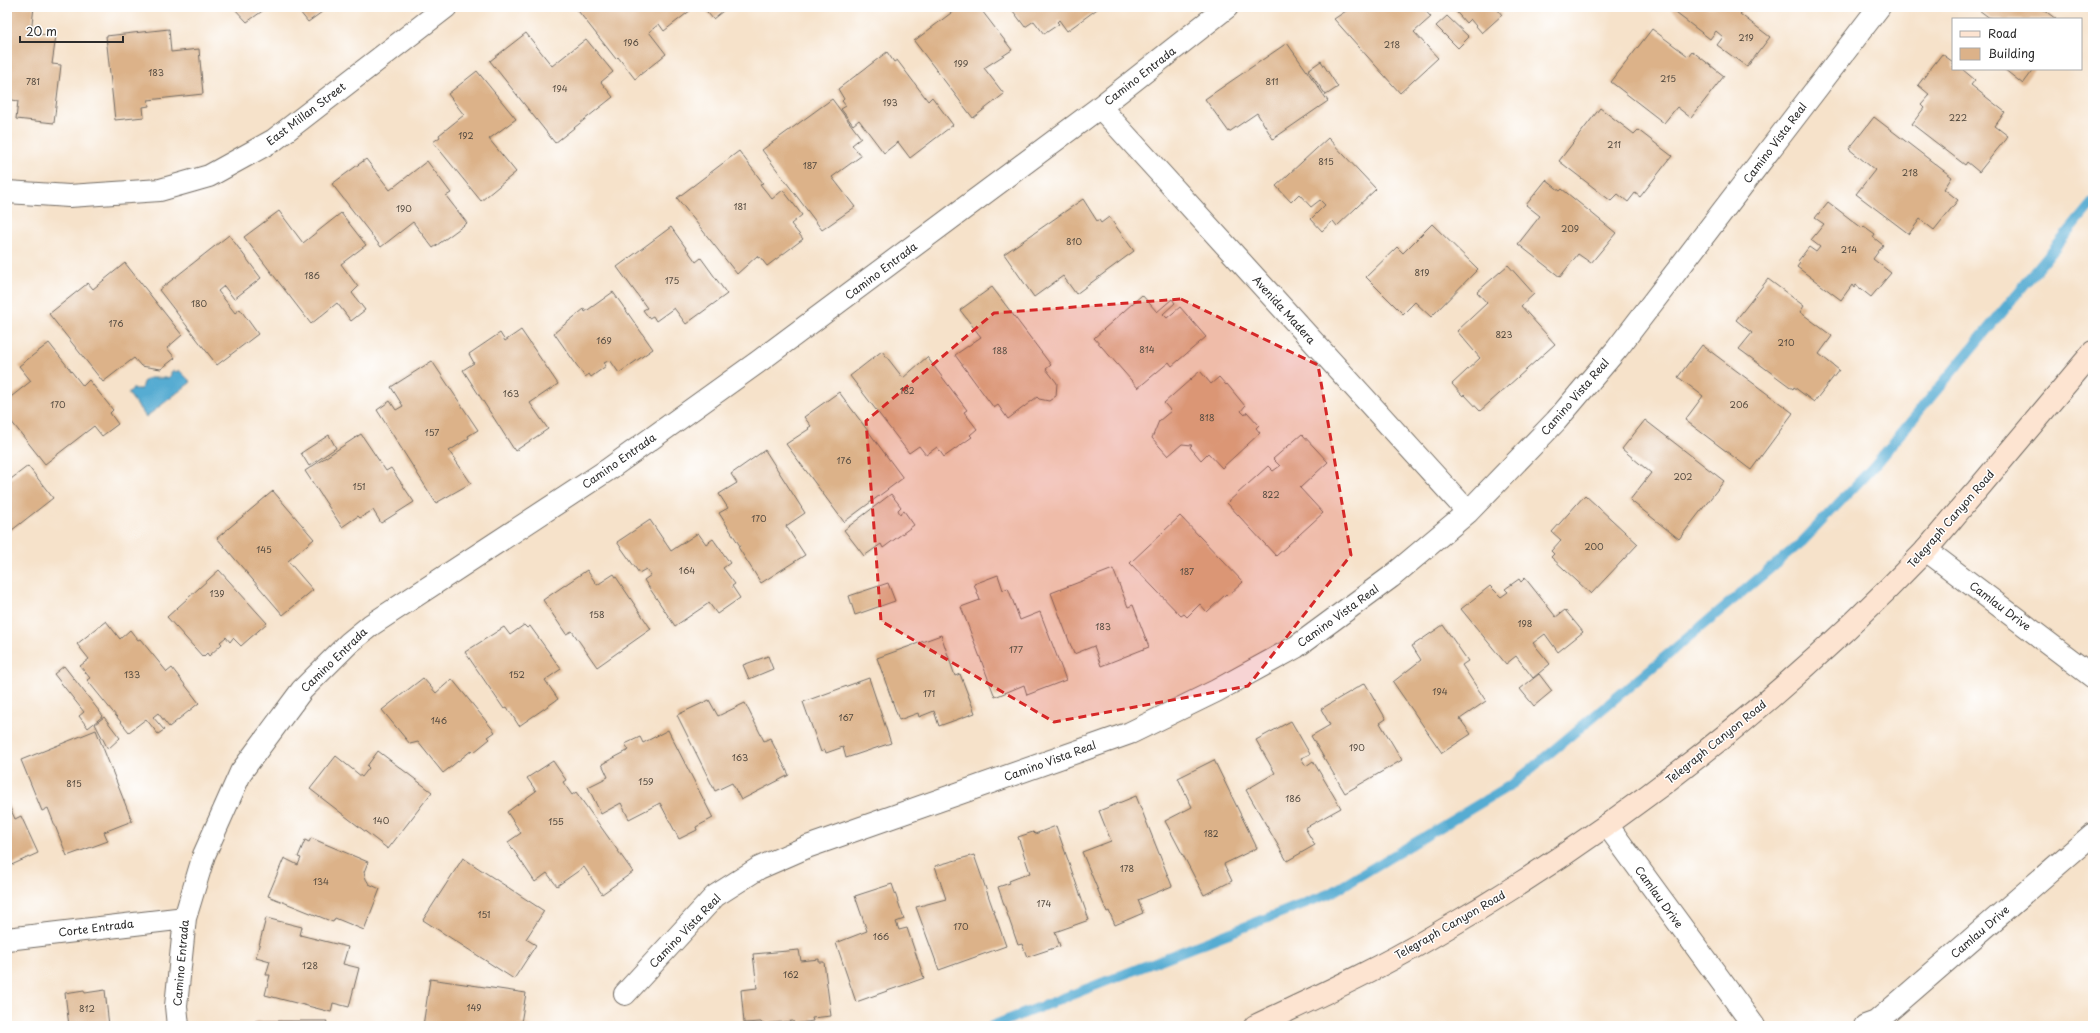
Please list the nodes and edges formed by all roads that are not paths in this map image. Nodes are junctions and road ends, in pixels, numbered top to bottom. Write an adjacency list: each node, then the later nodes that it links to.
1 (446, 7): 5 (street, East Millan Street)
2 (1228, 7): 4 (street, Camino Entrada)
3 (1879, 7): 7 (street, Camino Vista Real)
4 (1100, 108): 7 (street, Avenida Madera); 12 (street, Camino Entrada)
5 (7, 192)
6 (2093, 352): 8 (street, Telegraph Canyon Road)
7 (1468, 512): 14 (street, Camino Vista Real)
8 (1926, 550): 9 (street, Camlau Drive); 10 (street, Telegraph Canyon Road)
9 (2093, 677)
10 (1607, 826): 16 (street, Telegraph Canyon Road); 17 (street, Camlau Drive)
11 (2093, 834): 18 (street, Camlau Drive)
12 (185, 918): 13 (street, Corte Entrada); 15 (street, Camino Entrada)
13 (7, 939)
14 (625, 994)
15 (178, 1026)
16 (1255, 1026)
17 (1754, 1026)
18 (1865, 1026)

